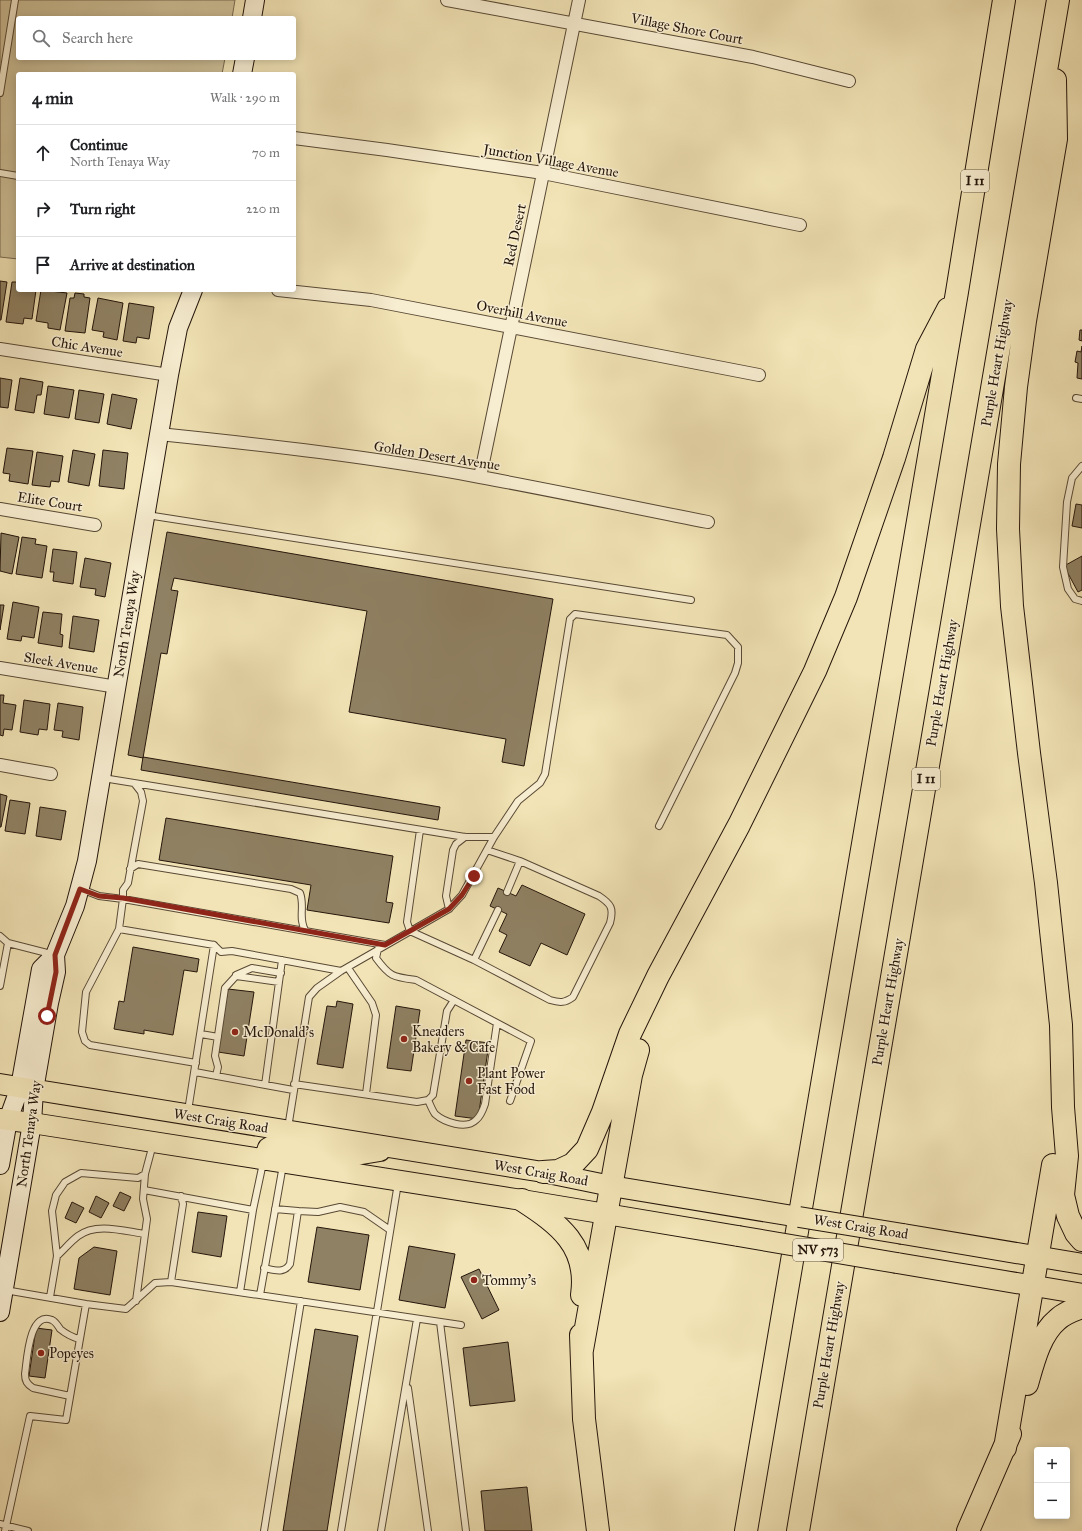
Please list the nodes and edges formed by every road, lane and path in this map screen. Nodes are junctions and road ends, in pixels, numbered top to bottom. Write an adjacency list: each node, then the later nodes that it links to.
1 (16, 0): 13 (lane)
2 (255, 0): 7 (main road)
3 (447, 0): 8 (street, Village Shore Court)
4 (579, 0): 8 (street, Red Desert)
5 (1004, 0): 21 (highway, I 11)
6 (1058, 0): 9 (highway, Purple Heart Highway / I 11)
7 (252, 16)
8 (574, 23): 12 (street, Village Shore Court); 16 (street, Red Desert)
9 (1054, 27): 85 (highway); 143 (highway, Purple Heart Highway / I 11)
10 (245, 60): 11 (main road)
11 (242, 72)
12 (849, 81)
13 (0, 93)
14 (296, 138): 16 (street, Junction Village Avenue)
15 (0, 173): 17 (lane)
16 (543, 173): 18 (street, Junction Village Avenue); 22 (street, Red Desert)
17 (16, 176)
18 (800, 225)
19 (192, 292): 24 (main road, North Tenaya Way)
20 (296, 292): 22 (street, Overhill Avenue)
21 (957, 292): 68 (highway); 142 (highway, I 11)
22 (511, 327): 25 (street, Overhill Avenue); 28 (street, Red Desert)
23 (0, 349): 24 (street, Chic Avenue)
24 (169, 375): 26 (main road, North Tenaya Way)
25 (759, 375)
26 (159, 434): 28 (street, Golden Desert Avenue); 30 (main road, North Tenaya Way)
27 (1082, 466): 34 (lane)
28 (480, 477): 31 (street, Golden Desert Avenue)
29 (0, 509): 32 (street, Elite Court)
30 (145, 515): 33 (lane); 36 (main road, North Tenaya Way)
31 (708, 522)
32 (95, 525)
33 (691, 600)
34 (1082, 601)
35 (0, 668): 36 (street, Sleek Avenue)
36 (117, 687): 39 (main road, North Tenaya Way)
37 (0, 765): 38 (street)
38 (51, 774)
39 (101, 777): 40 (lane); 48 (main road, North Tenaya Way)
40 (134, 783): 42 (lane); 47 (lane)
41 (659, 826): 43 (lane)
42 (420, 830): 44 (lane); 55 (lane)
43 (494, 837): 44 (lane); 45 (lane)
44 (465, 838): 51 (lane)
45 (487, 850): 46 (lane); 51 (lane)
46 (520, 861): 49 (lane); 63 (lane)
47 (130, 869): 50 (lane); 54 (lane)
48 (80, 889): 50 (lane); 61 (main road, North Tenaya Way)
49 (507, 892)
50 (123, 898): 53 (lane); 54 (lane)
51 (449, 909): 55 (lane)
52 (498, 910): 63 (lane)
53 (119, 929): 58 (lane); 75 (lane)
54 (304, 930): 59 (lane)
55 (410, 931): 59 (lane); 63 (lane)
56 (0, 936): 57 (lane)
57 (8, 943): 61 (lane); 70 (lane)
58 (214, 945): 62 (lane); 73 (lane)
59 (385, 945): 60 (lane)
60 (378, 949): 64 (lane); 71 (lane)
61 (55, 955): 81 (main road, North Tenaya Way)
62 (282, 960): 65 (lane); 66 (lane)
63 (474, 960)
64 (348, 968): 65 (lane); 82 (lane)
65 (341, 971): 80 (lane)
66 (281, 973): 67 (lane); 69 (lane)
67 (236, 976): 69 (lane); 74 (lane)
68 (658, 976): 95 (highway); 98 (highway)
69 (279, 982): 79 (lane)
70 (0, 986)
71 (454, 1000): 72 (lane); 83 (lane)
72 (497, 1023): 83 (lane); 84 (lane)
73 (200, 1034): 74 (lane); 75 (lane)
74 (218, 1037): 77 (lane)
75 (196, 1063): 76 (lane)
76 (195, 1072): 77 (lane); 86 (lane)
77 (216, 1076): 79 (lane)
78 (0, 1084): 81 (main road, West Craig Road)
79 (265, 1085): 80 (lane)
80 (294, 1087): 82 (lane); 89 (lane)
81 (27, 1088): 86 (main road, West Craig Road); 87 (main road, North Tenaya Way); 88 (main road, North Tenaya Way)
82 (366, 1094): 83 (lane)
83 (428, 1100)
84 (510, 1101)
85 (1063, 1107): 108 (highway); 110 (highway)
86 (187, 1115): 89 (main road, West Craig Road)
87 (4, 1120): 88 (main road, West Craig Road); 94 (main road, North Tenaya Way)
88 (32, 1123): 90 (main road, West Craig Road); 115 (main road, North Tenaya Way)
89 (287, 1131): 91 (main road, West Craig Road)
90 (154, 1142): 92 (main road, West Craig Road); 96 (lane)
91 (396, 1149): 92 (main road); 95 (main road, West Craig Road)
92 (264, 1160): 93 (main road, West Craig Road); 103 (lane)
93 (283, 1162): 97 (main road, West Craig Road); 102 (lane)
94 (0, 1165)
95 (543, 1172): 98 (main road, West Craig Road)
96 (146, 1174): 99 (lane); 109 (lane)
97 (399, 1181): 101 (main road, West Craig Road); 106 (lane)
98 (611, 1186): 105 (highway); 110 (main road, West Craig Road / NV 573, bridge)
99 (144, 1190): 100 (lane); 107 (lane)
100 (181, 1196): 103 (lane); 113 (lane)
101 (522, 1200): 105 (main road, West Craig Road); 130 (highway)
102 (275, 1209): 104 (lane); 112 (lane)
103 (253, 1210): 116 (lane)
104 (298, 1211): 106 (lane); 112 (lane)
105 (606, 1214): 114 (main road, West Craig Road / NV 573, bridge); 130 (highway)
106 (390, 1230): 125 (lane)
107 (145, 1234): 109 (lane); 120 (lane)
108 (1082, 1240)
109 (57, 1256): 119 (lane)
110 (1037, 1257): 111 (main road, West Craig Road / NV 573); 114 (highway)
111 (1082, 1264)
112 (264, 1268): 118 (lane)
113 (171, 1282): 116 (lane); 120 (lane)
114 (1032, 1286): 117 (main road, West Craig Road / NV 573); 133 (highway)
115 (4, 1289): 119 (lane); 124 (main road, North Tenaya Way)
116 (240, 1292): 118 (lane)
117 (1082, 1294)
118 (260, 1295): 121 (lane)
119 (50, 1297): 122 (lane)
120 (136, 1301): 122 (lane)
121 (301, 1301): 125 (lane); 136 (lane)
122 (86, 1304): 129 (lane)
123 (1082, 1307): 133 (highway)
124 (0, 1312)
125 (377, 1313): 126 (lane); 137 (lane)
126 (417, 1319): 127 (lane); 131 (lane)
127 (440, 1322): 128 (lane); 140 (lane)
128 (461, 1325)
129 (79, 1339): 132 (lane); 132 (lane)
130 (582, 1350): 141 (highway)
131 (407, 1382): 138 (lane); 139 (lane)
132 (70, 1396): 134 (lane)
133 (1005, 1448): 144 (highway)
134 (3, 1527): 135 (lane)
135 (28, 1531)
136 (264, 1531)
137 (341, 1531)
138 (382, 1531)
139 (428, 1531)
140 (466, 1531)
141 (598, 1531)
142 (746, 1531)
143 (798, 1531)
144 (968, 1531)

